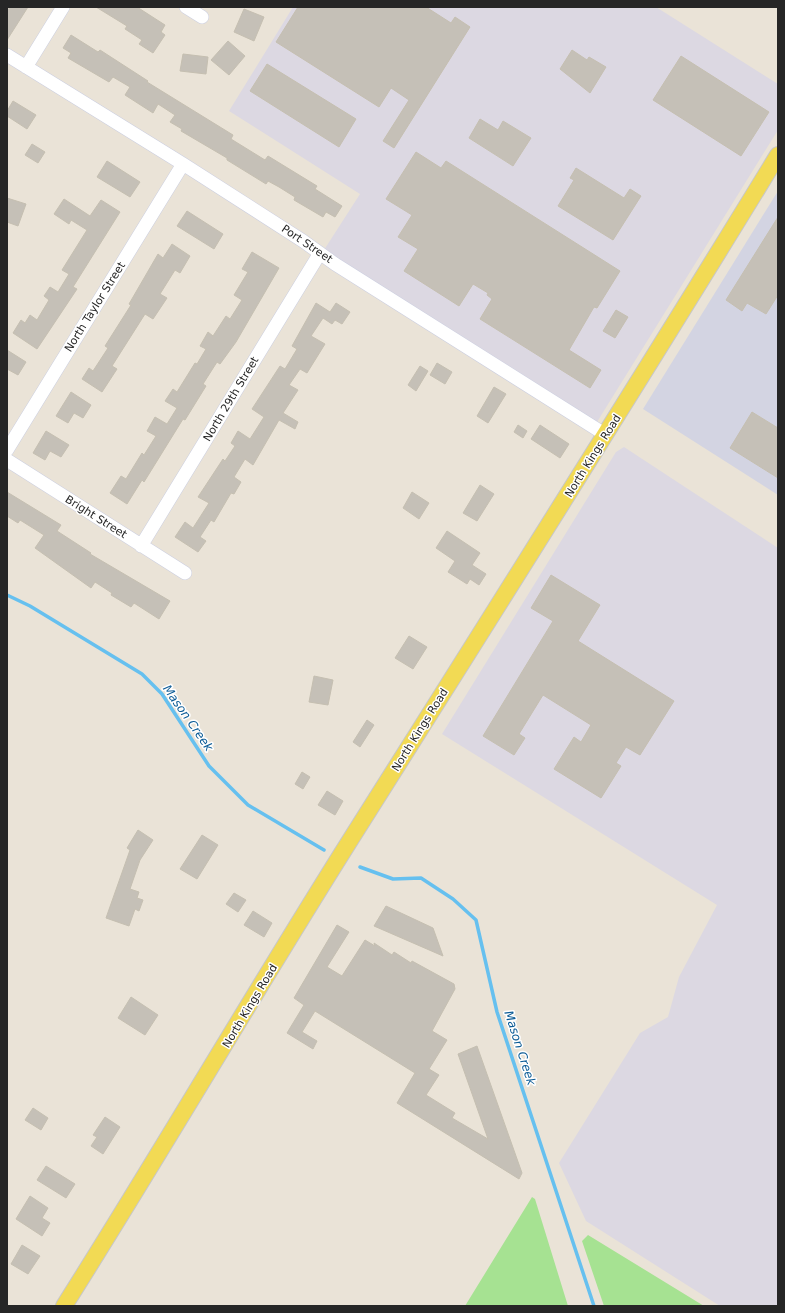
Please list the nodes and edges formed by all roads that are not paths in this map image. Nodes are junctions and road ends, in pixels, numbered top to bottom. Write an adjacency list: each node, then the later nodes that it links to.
1 (63, 7): 5 (street)
2 (186, 7): 3 (street)
3 (202, 17)
4 (7, 55): 5 (street, Port Street)
5 (26, 67): 7 (street, Port Street)
6 (778, 155): 9 (main road, North Kings Road)
7 (184, 164): 8 (street, Port Street); 10 (street, North Taylor Street)
8 (320, 253): 9 (street, Port Street); 12 (street, North 29th Street)
9 (606, 435): 14 (main road, North Kings Road)
10 (7, 450)
11 (7, 460): 12 (street, Bright Street)
12 (141, 546): 13 (street, Bright Street)
13 (185, 573)
14 (64, 1306)

